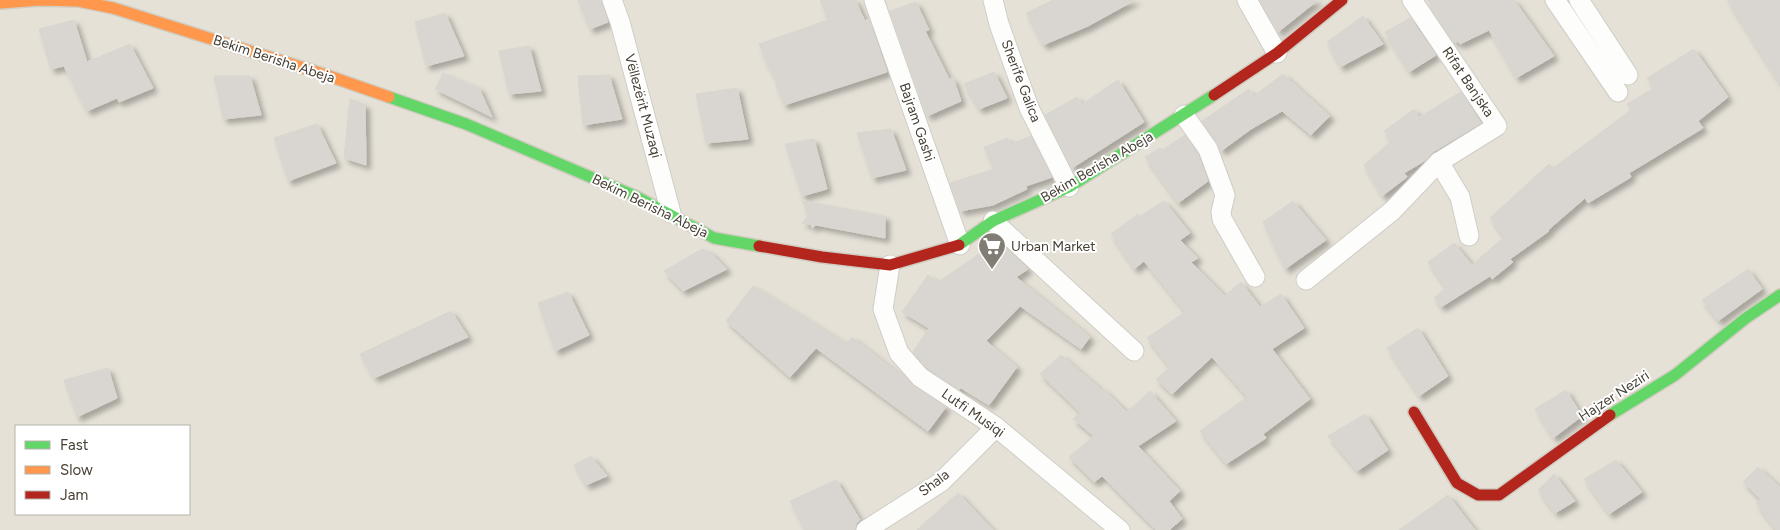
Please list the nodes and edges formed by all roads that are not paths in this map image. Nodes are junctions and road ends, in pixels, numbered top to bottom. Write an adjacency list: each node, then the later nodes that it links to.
1 (40, 0): 10 (street, Bekim Berisha Abeja); 17 (street, Bekim Berisha Abeja)
2 (612, 0): 17 (street, Vëllezërit Muzaqi)
3 (874, 0): 20 (street, Bajram Gashi)
4 (993, 0): 16 (street, Sherife Galica)
5 (1246, 0): 11 (street)
6 (1342, 0): 11 (street, Bekim Berisha Abeja)
7 (1412, 0): 15 (street, Rifat Banjska)
8 (1556, 0): 13 (street)
9 (1579, 0): 12 (street)
10 (0, 3)
11 (1277, 54): 14 (street, Bekim Berisha Abeja)
12 (1628, 75)
13 (1618, 92)
14 (1184, 115): 16 (street, Bekim Berisha Abeja); 22 (street)
15 (1439, 162): 19 (street); 23 (street, Rifat Banjska)
16 (1070, 187): 18 (street, Bekim Berisha Abeja)
17 (671, 214): 21 (street, Bekim Berisha Abeja)
18 (993, 221): 20 (street, Bekim Berisha Abeja); 25 (street)
19 (1469, 236)
20 (960, 245): 21 (street, Bekim Berisha Abeja)
21 (890, 265): 27 (street, Lutfi Musiqi)
22 (1255, 278)
23 (1306, 280)
24 (1780, 295): 26 (street, Hajzer Neziri)
25 (1134, 351)
26 (1414, 412)
27 (996, 427): 28 (street, Shala); 29 (street, Lutfi Musiqi)
28 (866, 530)
29 (1120, 530)

